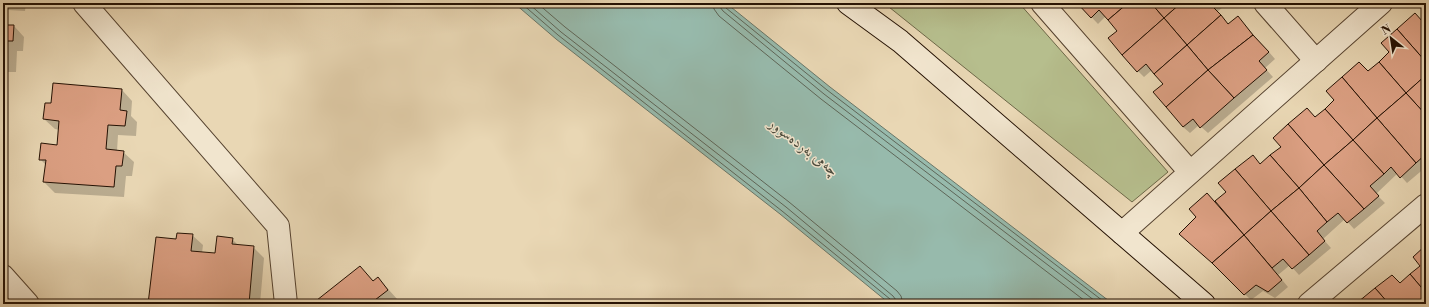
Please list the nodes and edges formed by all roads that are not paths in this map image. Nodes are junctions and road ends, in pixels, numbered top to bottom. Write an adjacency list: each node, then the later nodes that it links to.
1 (84, 3): 12 (street)
2 (848, 3): 9 (street)
3 (1042, 3): 7 (street)
4 (1265, 3): 6 (street)
5 (1381, 3): 6 (street)
6 (1316, 61): 7 (street)
7 (1190, 172): 9 (street)
8 (1426, 205): 14 (street)
9 (1122, 233): 13 (street)
10 (3, 276): 11 (street)
11 (28, 304)
12 (286, 304)
13 (1204, 304)
14 (1309, 304)

